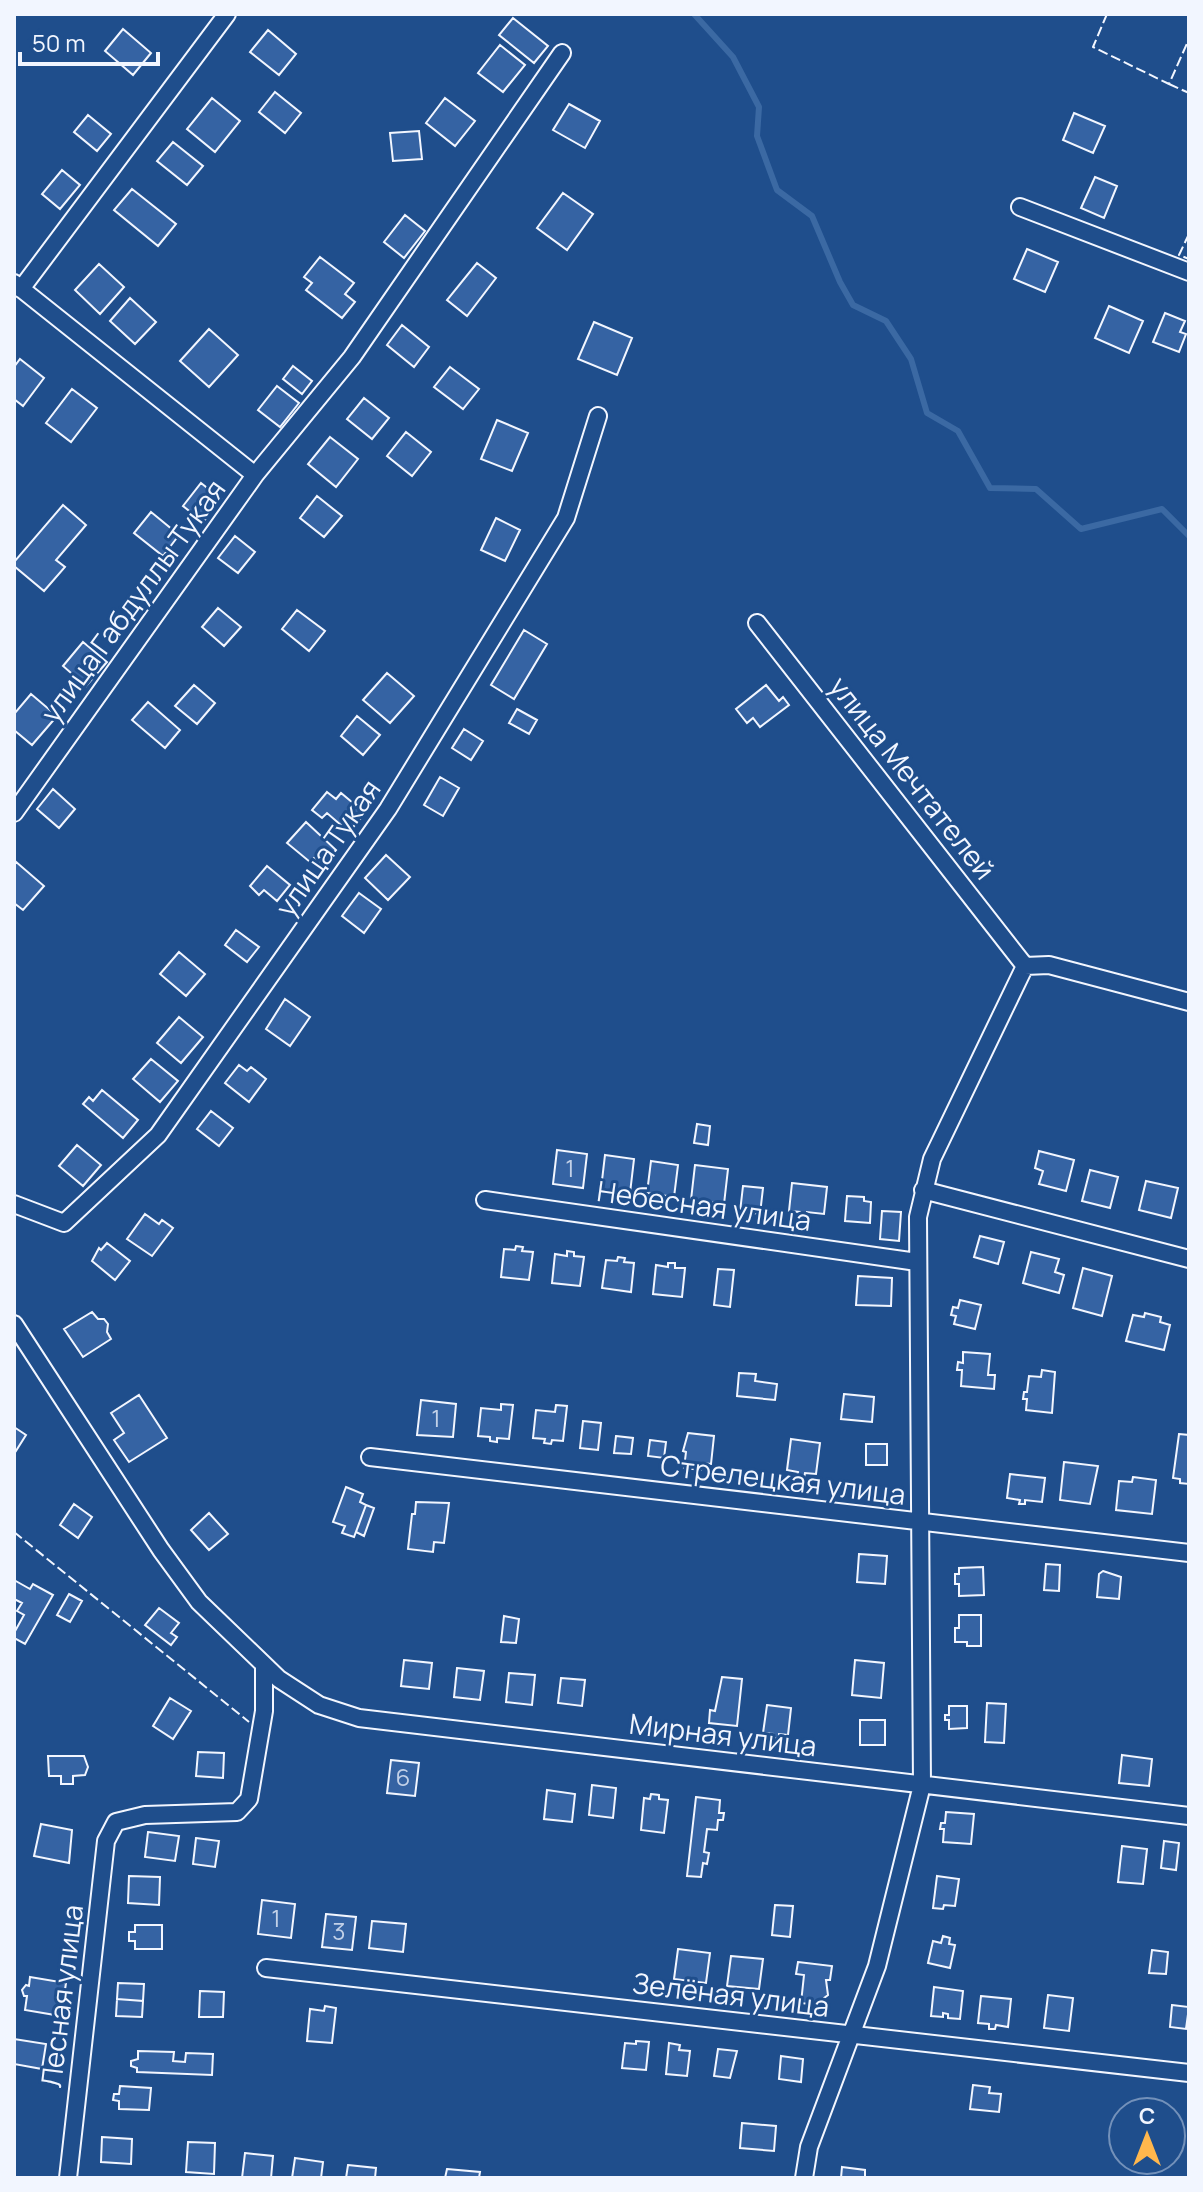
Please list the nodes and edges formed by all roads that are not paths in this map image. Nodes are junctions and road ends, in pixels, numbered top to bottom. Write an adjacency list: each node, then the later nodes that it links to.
1 (227, 14): 5 (street)
2 (562, 53): 7 (street)
3 (1020, 207): 4 (street)
4 (1189, 272)
5 (17, 286): 7 (street, улица Габдуллы Тукая)
6 (598, 416): 14 (street, улица Тукая)
7 (255, 475): 9 (street, улица Габдуллы Тукая)
8 (757, 623): 10 (street, улица Мечтателей)
9 (14, 813)
10 (1025, 966): 11 (street); 12 (street)
11 (1189, 1002)
12 (923, 1190): 15 (street); 16 (street)
13 (485, 1200): 16 (street, Небесная улица)
14 (14, 1204)
15 (1189, 1259)
16 (917, 1262): 19 (street)
17 (14, 1324): 21 (street, Мирная улица)
18 (370, 1457): 19 (street, Стрелецкая улица)
19 (922, 1523): 20 (street, Стрелецкая улица); 22 (street)
20 (1189, 1553)
21 (264, 1667): 22 (street, Мирная улица); 27 (street, Лесная улица)
22 (922, 1785): 23 (street, Мирная улица); 25 (street)
23 (1189, 1816)
24 (266, 1968): 25 (street, Зелёная улица)
25 (851, 2035): 26 (street, Зелёная улица); 28 (street)
26 (1189, 2073)
27 (68, 2178)
28 (804, 2178)

